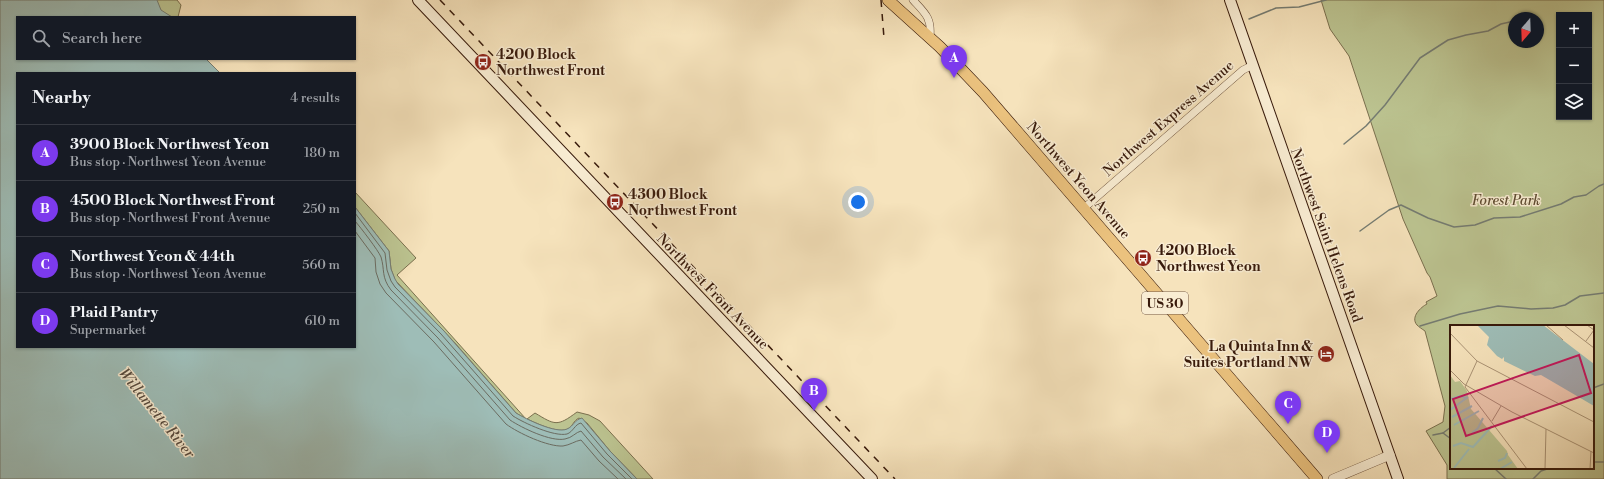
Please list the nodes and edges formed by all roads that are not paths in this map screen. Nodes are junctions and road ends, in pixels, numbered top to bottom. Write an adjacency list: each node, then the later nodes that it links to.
1 (418, 0): 9 (main road, Northwest Front Avenue)
2 (888, 0): 5 (highway, Northwest Yeon Avenue / US 30)
3 (913, 0): 5 (street)
4 (1230, 0): 6 (main road, Northwest Saint Helens Road)
5 (930, 37): 7 (highway, Northwest Yeon Avenue / US 30)
6 (1253, 65): 7 (street, Northwest Express Avenue); 8 (main road, Northwest Saint Helens Road)
7 (1083, 209): 10 (highway, Northwest Yeon Avenue / US 30)
8 (1390, 455): 11 (street); 12 (main road, Northwest Saint Helens Road)
9 (872, 479)
10 (1317, 479)
11 (1333, 479)
12 (1398, 479)

